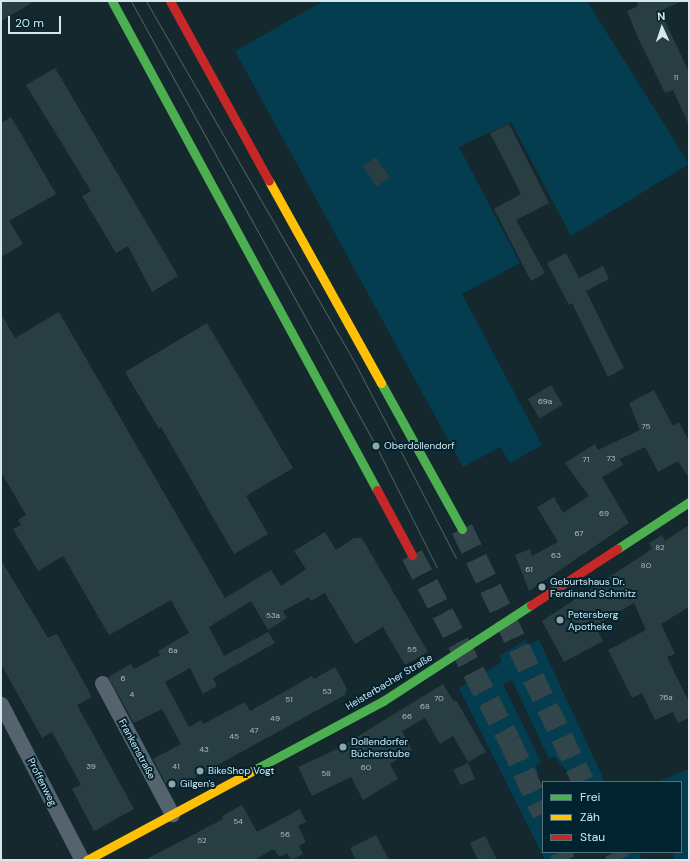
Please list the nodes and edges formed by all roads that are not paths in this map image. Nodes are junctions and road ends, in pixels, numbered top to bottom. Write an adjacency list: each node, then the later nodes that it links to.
1 (112, 1): 5 (main road)
2 (170, 1): 4 (main road)
3 (689, 502): 8 (main road, Heisterbacher Straße)
4 (462, 529)
5 (412, 555)
6 (102, 683): 8 (street, Frankenstraße)
7 (1, 704): 10 (street, Proffenweg)
8 (172, 814): 9 (main road, Heisterbacher Straße)
9 (106, 855): 11 (main road, Heisterbacher Straße)
10 (82, 860)
11 (87, 860)

